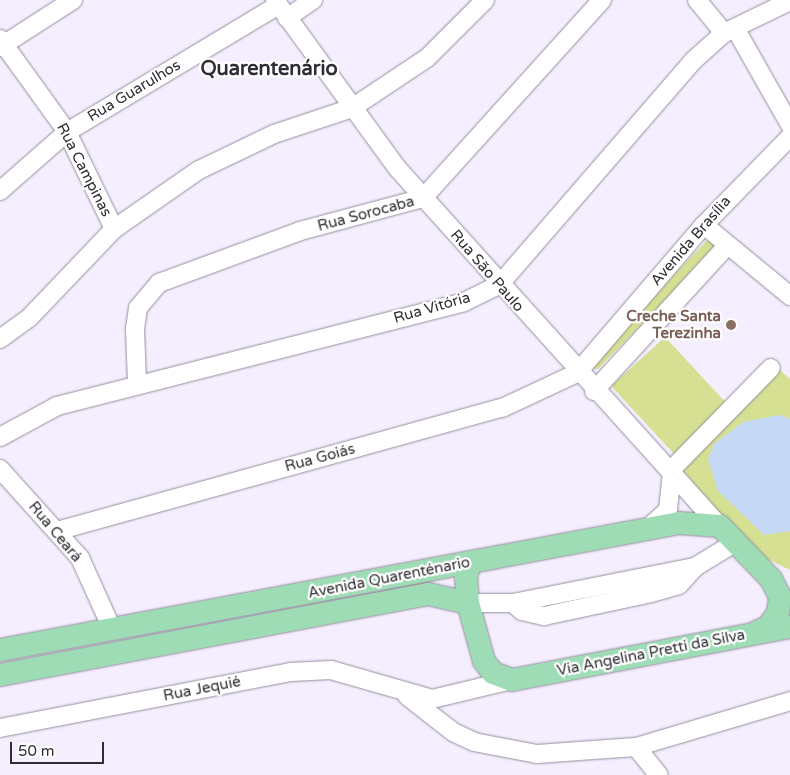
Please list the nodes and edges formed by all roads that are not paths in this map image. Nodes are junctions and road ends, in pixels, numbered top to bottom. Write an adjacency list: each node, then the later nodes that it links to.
1 (73, 0): 9 (street)
2 (313, 0): 7 (street, Rua Guarulhos)
3 (485, 0): 10 (street)
4 (602, 0): 15 (street, Rua Sorocaba)
5 (697, 0): 8 (street)
6 (790, 1): 8 (street, Rua Vitória)
7 (280, 8): 10 (street, Rua São Paulo); 12 (street, Rua Guarulhos)
8 (729, 30): 11 (street); 19 (street, Rua Vitória)
9 (1, 43): 12 (street, Rua Campinas)
10 (352, 108): 15 (street, Rua São Paulo); 17 (street)
11 (790, 125)
12 (67, 132): 14 (street, Rua Guarulhos); 17 (street, Rua Campinas)
13 (790, 138): 16 (street, Avenida Brasília)
14 (0, 191)
15 (423, 198): 19 (street, Rua São Paulo); 24 (street, Rua Sorocaba)
16 (704, 225): 18 (street); 23 (street, Avenida Brasília)
17 (114, 229): 21 (street)
18 (727, 246): 20 (street); 25 (street, Avenida Brasília)
19 (499, 285): 23 (street, Rua São Paulo); 24 (street, Rua Vitória)
20 (790, 296)
21 (0, 339)
22 (771, 368): 28 (street)
23 (577, 373): 25 (street, Rua São Paulo); 31 (street, Rua Goiás)
24 (138, 382): 26 (street, Rua Vitória)
25 (594, 391): 28 (street, Rua São Paulo)
26 (0, 437)
27 (0, 469): 31 (street, Rua Ceará)
28 (671, 472): 29 (street, Rua São Paulo); 30 (street)
29 (720, 526): 30 (main road, Avenida Quarenténario); 32 (main road)
30 (646, 530): 33 (main road, Avenida Quarenténario)
31 (58, 531): 38 (street, Rua Ceará)
32 (736, 542): 34 (main road); 36 (street)
33 (470, 562): 36 (main road); 38 (main road, Avenida Quarenténario)
34 (762, 568): 35 (main road); 39 (main road)
35 (790, 578)
36 (468, 603): 41 (main road); 42 (main road)
37 (790, 627): 39 (main road, Via Angelina Pretti da Silva)
38 (112, 628): 40 (main road, Avenida Quarenténario)
39 (756, 632): 42 (main road, Via Angelina Pretti da Silva)
40 (0, 650)
41 (0, 676)
42 (512, 680): 43 (street)
43 (403, 693): 45 (street, Rua Jequié); 46 (street)
44 (790, 701): 46 (street)
45 (0, 728)
46 (636, 747): 47 (street)
47 (659, 775)

